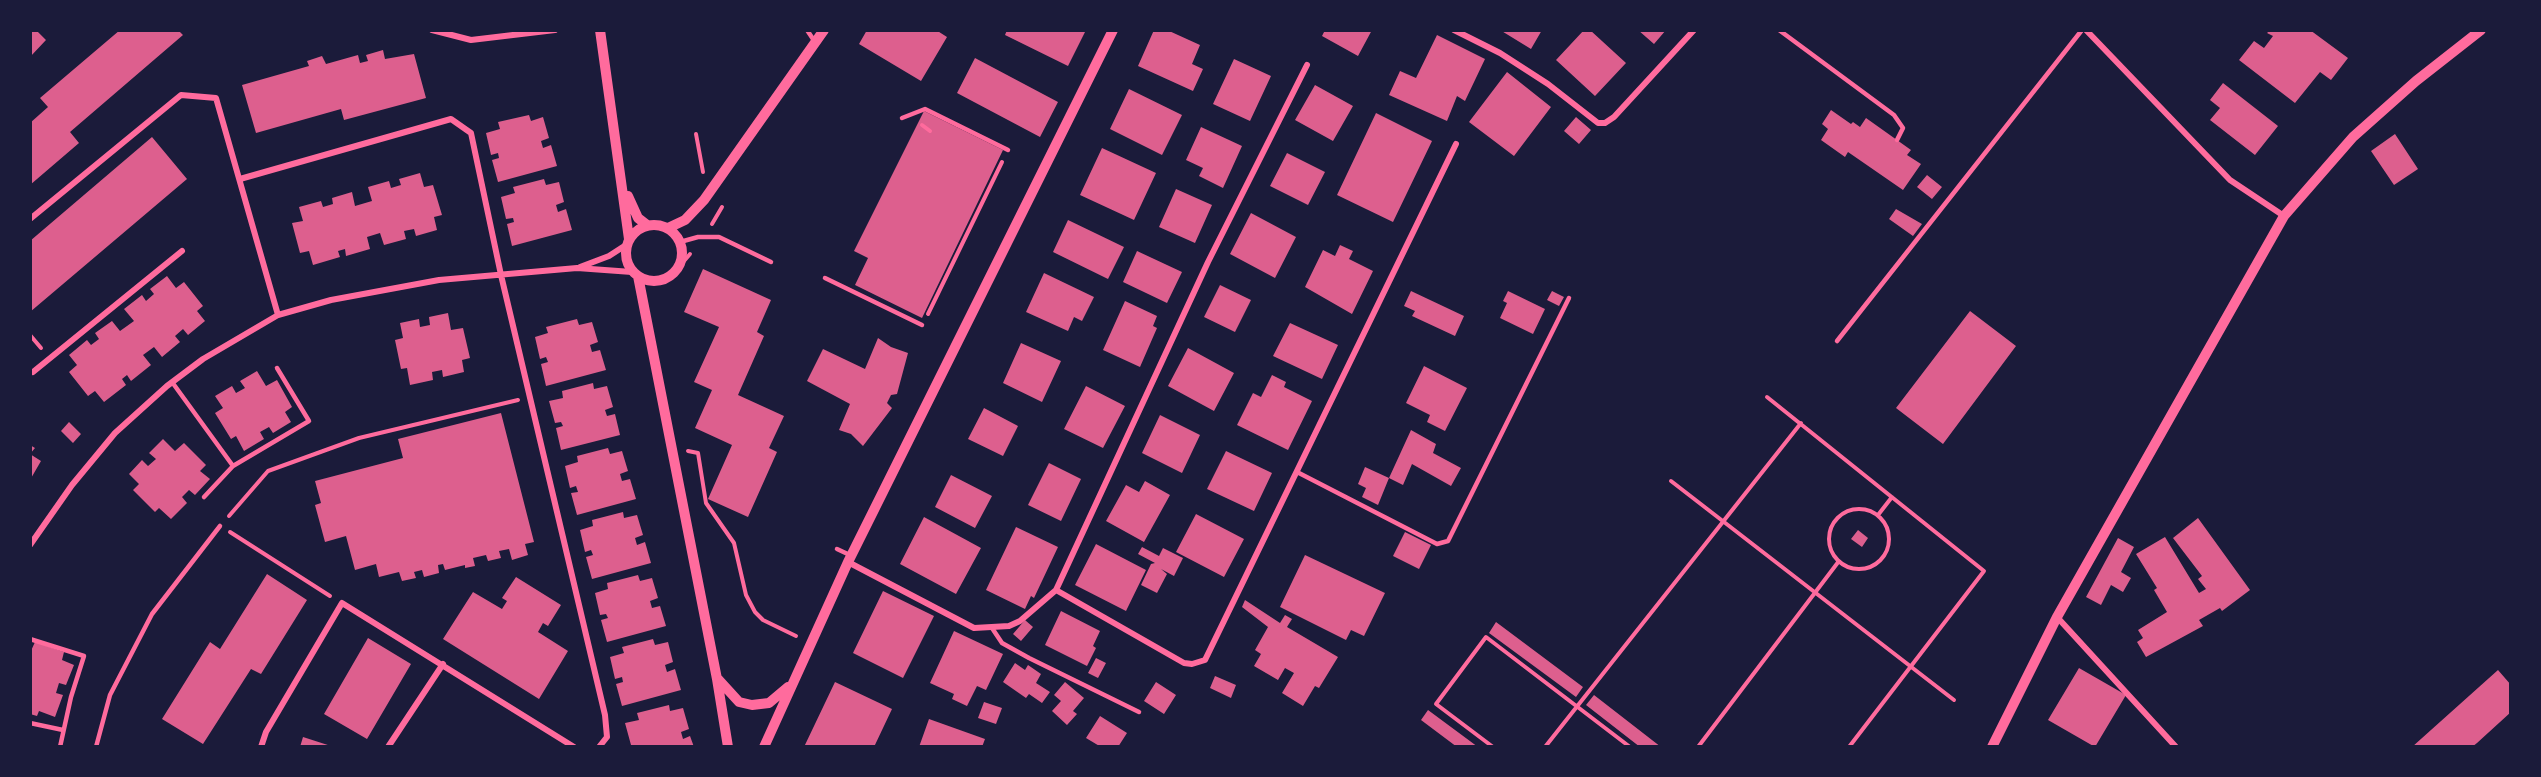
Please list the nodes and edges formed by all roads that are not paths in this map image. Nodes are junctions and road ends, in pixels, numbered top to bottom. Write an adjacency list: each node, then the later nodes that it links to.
1 (432, 30): 2 (street)
2 (555, 30)
3 (600, 30): 18 (street)
4 (807, 30): 12 (lane)
5 (824, 30): 12 (street)
6 (1113, 30): 45 (street)
7 (1454, 30): 8 (street)
8 (1694, 30)
9 (1779, 30): 15 (lane)
10 (2084, 30): 20 (street); 35 (lane)
11 (2481, 30): 20 (street)
12 (815, 42): 23 (street)
13 (1307, 65): 46 (street)
14 (902, 118): 17 (lane)
15 (1897, 140)
16 (1456, 144): 40 (street)
17 (1008, 150)
18 (621, 173): 22 (street); 24 (street)
19 (240, 179): 21 (street); 30 (street); 33 (street)
20 (2284, 216): 47 (street)
21 (30, 219)
22 (647, 225): 23 (street); 24 (street)
23 (668, 228): 25 (street)
24 (628, 242): 28 (street); 29 (street)
25 (680, 242): 27 (lane); 29 (street)
26 (182, 251): 37 (street)
27 (771, 262)
28 (577, 268): 29 (street); 30 (street)
29 (635, 274): 51 (street)
30 (501, 275): 33 (street); 61 (street)
31 (825, 278): 34 (lane)
32 (1569, 298): 40 (lane)
33 (278, 315): 38 (street)
34 (922, 325)
35 (1837, 341)
36 (277, 368): 39 (lane)
37 (33, 372)
38 (172, 382): 39 (lane); 43 (street)
39 (233, 466): 41 (lane)
40 (1297, 472): 46 (street)
41 (204, 497)
42 (220, 526): 57 (lane)
43 (30, 545)
44 (837, 549): 45 (lane)
45 (850, 559): 48 (street); 52 (street)
46 (1056, 590): 48 (street)
47 (2057, 617): 64 (street); 65 (street)
48 (992, 628): 53 (lane)
49 (30, 639): 55 (lane)
50 (443, 664): 58 (street); 59 (street); 60 (street)
51 (717, 679): 52 (street); 62 (street)
52 (791, 684): 63 (street)
53 (1139, 712)
54 (30, 723): 55 (lane)
55 (63, 730): 56 (lane)
56 (60, 747)
57 (96, 747)
58 (261, 747)
59 (388, 747)
60 (574, 747)
61 (599, 747)
62 (728, 747)
63 (764, 747)
64 (1992, 747)
65 (2176, 747)

